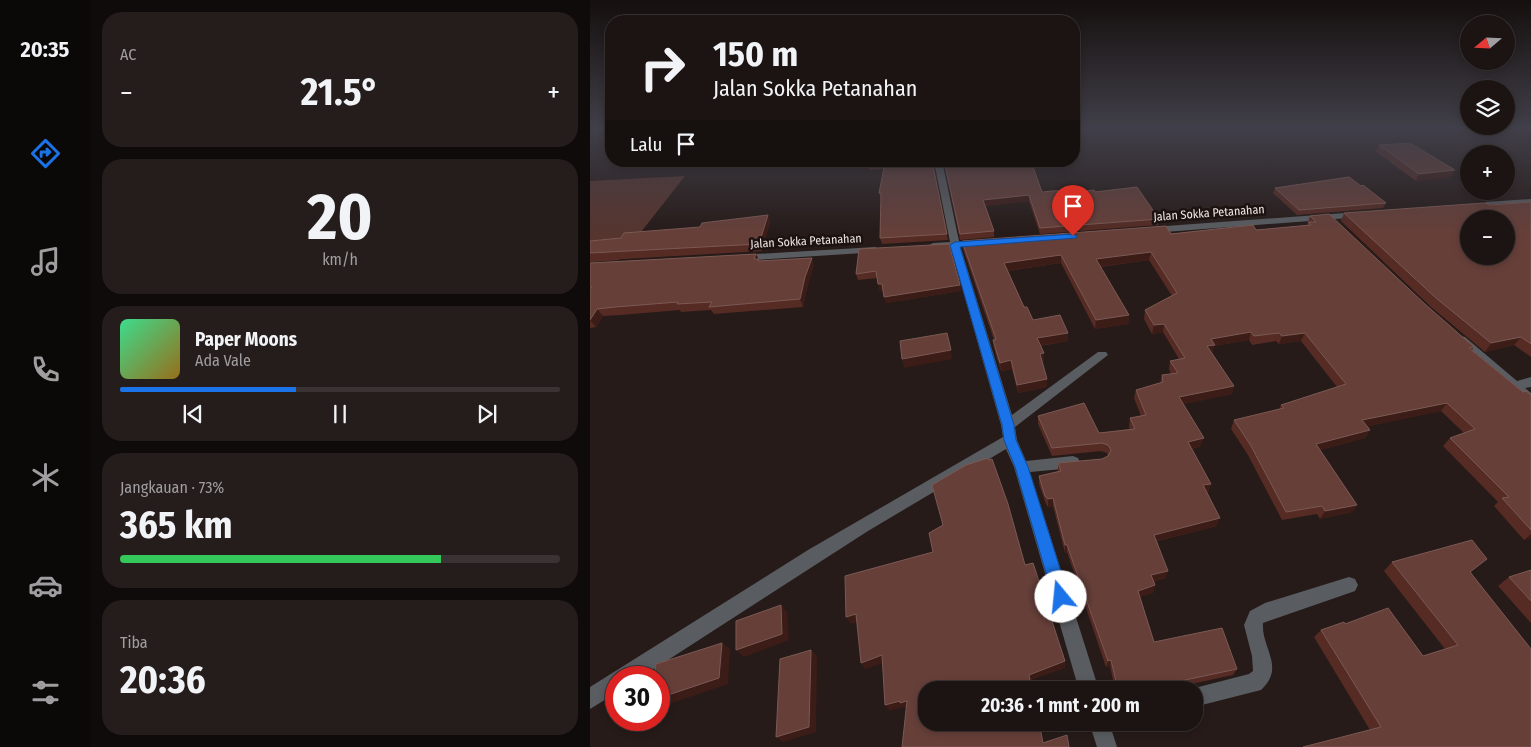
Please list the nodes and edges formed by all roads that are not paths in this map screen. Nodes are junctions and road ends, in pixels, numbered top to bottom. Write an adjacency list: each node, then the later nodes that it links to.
1 (939, 167): 9 (street)
2 (1531, 202): 3 (street)
3 (1473, 206)
4 (1367, 214): 5 (street, Jalan Sokka Petanahan)
5 (1328, 217): 6 (street); 7 (street, Jalan Sokka Petanahan)
6 (1342, 230)
7 (1142, 231)
8 (984, 243): 9 (street)
9 (955, 245): 10 (street); 18 (street)
10 (925, 247)
11 (886, 249): 12 (street, Jalan Sokka Petanahan)
12 (728, 258)
13 (1456, 336): 16 (street)
14 (1102, 355): 18 (street)
15 (1531, 382): 16 (street)
16 (1515, 386): 17 (street)
17 (1531, 400)
18 (1009, 432): 20 (street); 22 (street)
19 (1084, 461): 20 (street)
20 (1021, 467): 23 (street)
21 (1350, 585): 25 (street)
22 (640, 666)
23 (1086, 681)
24 (605, 689): 26 (street)
25 (1203, 696)
26 (590, 699)
27 (1102, 731): 28 (street)
28 (1107, 747)

